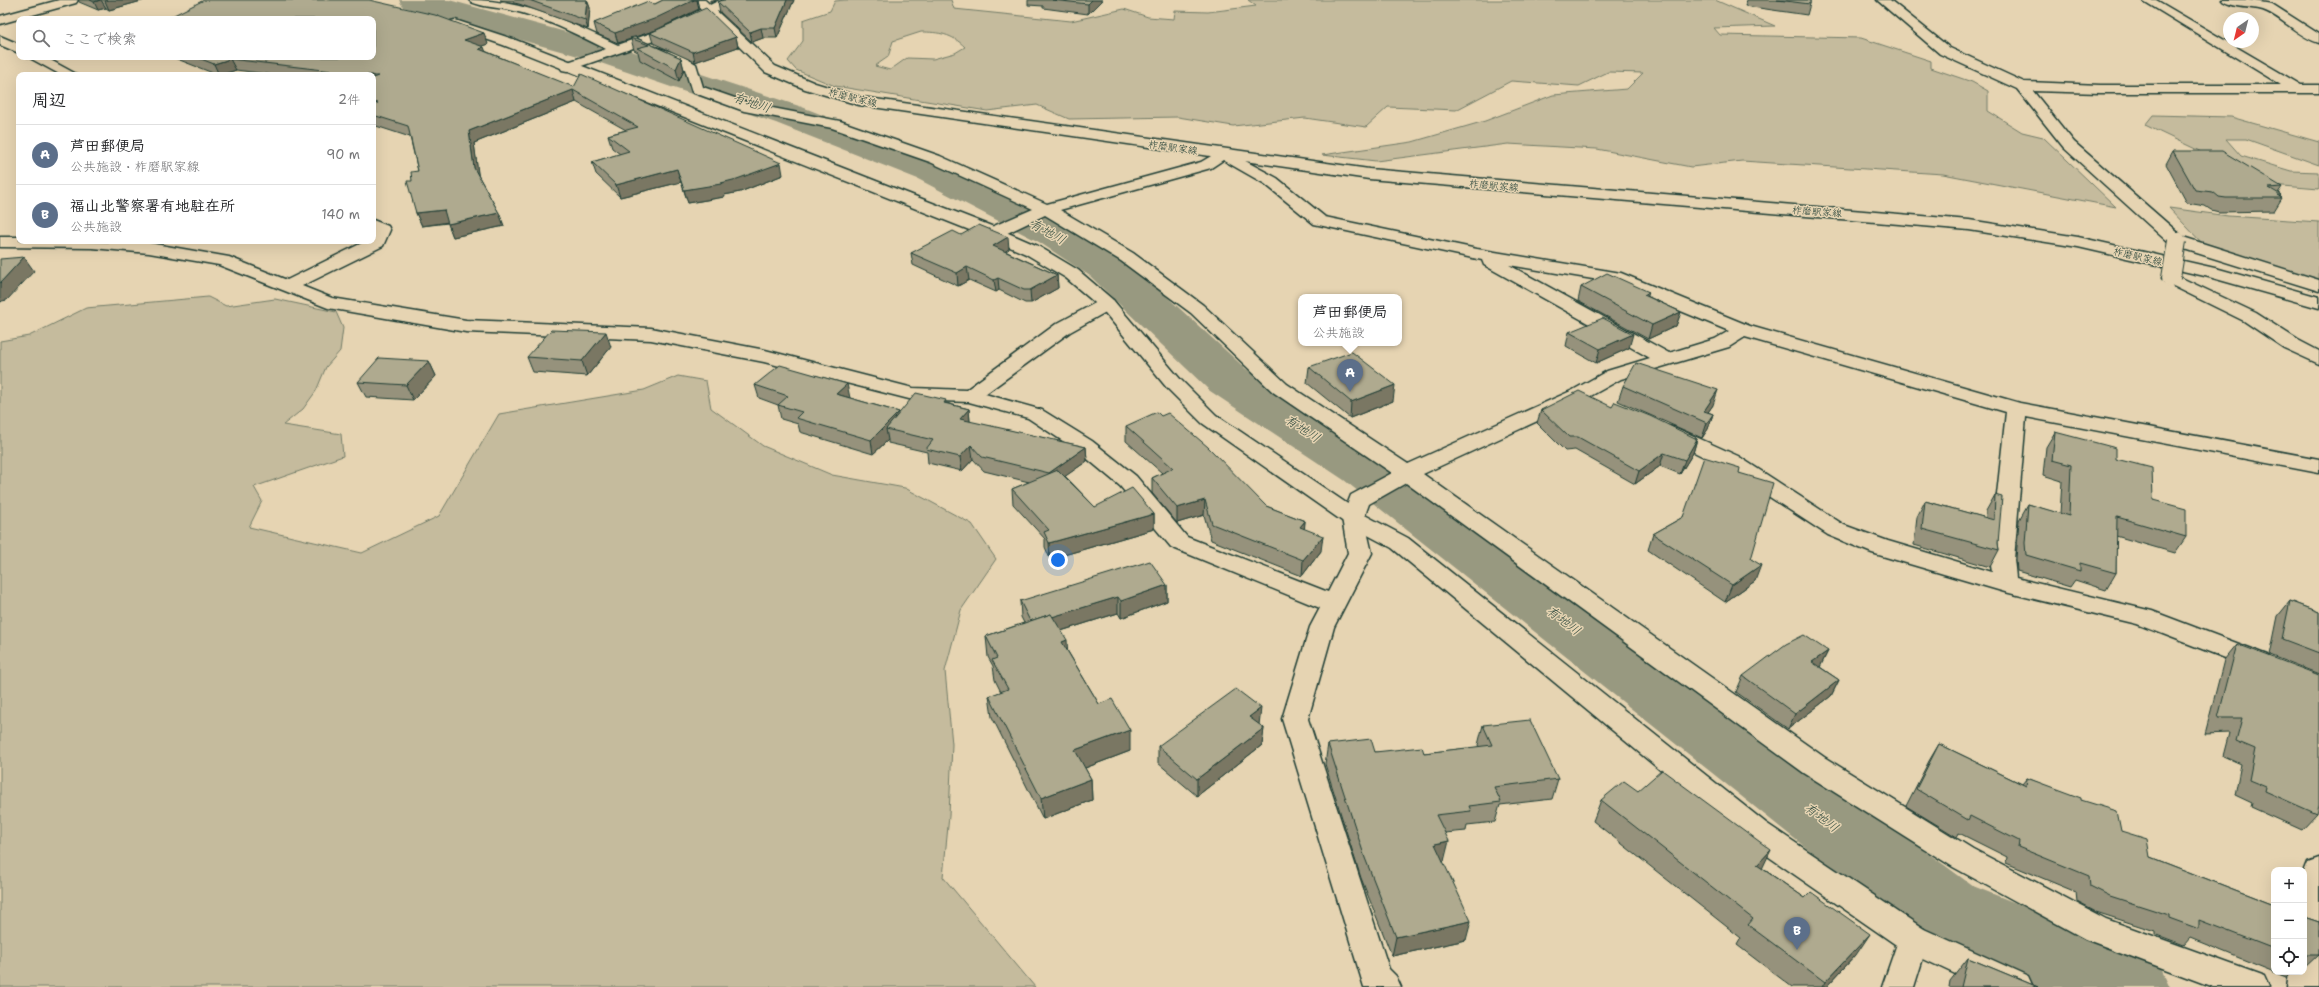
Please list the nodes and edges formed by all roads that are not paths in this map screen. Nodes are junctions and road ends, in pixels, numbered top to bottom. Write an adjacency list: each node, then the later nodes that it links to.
1 (72, 0): 10 (street)
2 (475, 0): 15 (street)
3 (698, 0): 8 (street, 柞磨駅家線)
4 (738, 0): 8 (street)
5 (1883, 0): 19 (street)
6 (2148, 0): 21 (street)
7 (2228, 0): 11 (street)
8 (710, 10): 13 (street); 22 (street, 柞磨駅家線)
9 (434, 19): 17 (street)
10 (0, 20)
11 (2319, 39)
12 (0, 40): 14 (street)
13 (638, 42): 15 (street); 23 (street)
14 (16, 48)
15 (617, 49): 17 (street)
16 (41, 60): 18 (street)
17 (572, 65): 25 (street)
18 (65, 72)
19 (2022, 86): 21 (street); 26 (street)
20 (2319, 89): 21 (street)
21 (2299, 90)
22 (1224, 154): 23 (street); 32 (street); 35 (street, 柞磨駅家線)
23 (1046, 209): 25 (street); 46 (street)
24 (376, 227): 29 (street)
25 (993, 233): 36 (street)
26 (2177, 241): 33 (street); 38 (street, bridge)
27 (0, 242): 28 (street)
28 (16, 242)
29 (376, 242)
30 (92, 244): 34 (street)
31 (373, 244): 34 (street)
32 (1476, 254): 37 (street); 39 (street)
33 (2319, 286)
34 (287, 287): 41 (street)
35 (2319, 303)
36 (1106, 304): 41 (street); 47 (street)
37 (1743, 330): 39 (street); 43 (street)
38 (2319, 358)
39 (1666, 359): 40 (street)
40 (1580, 394): 42 (street); 46 (street)
41 (970, 396): 49 (street)
42 (1602, 403)
43 (2017, 409): 45 (street); 48 (street)
44 (1653, 424): 48 (street)
45 (2319, 466)
46 (1407, 473): 47 (street); 56 (street)
47 (1356, 509): 49 (street); 52 (street)
48 (2005, 584): 50 (street)
49 (1333, 604): 53 (street)
50 (2275, 668)
51 (2319, 871): 57 (street)
52 (1913, 939): 54 (street); 55 (street)
53 (1385, 987)
54 (1898, 987)
55 (2017, 987)
56 (2253, 987)
57 (2303, 987)

